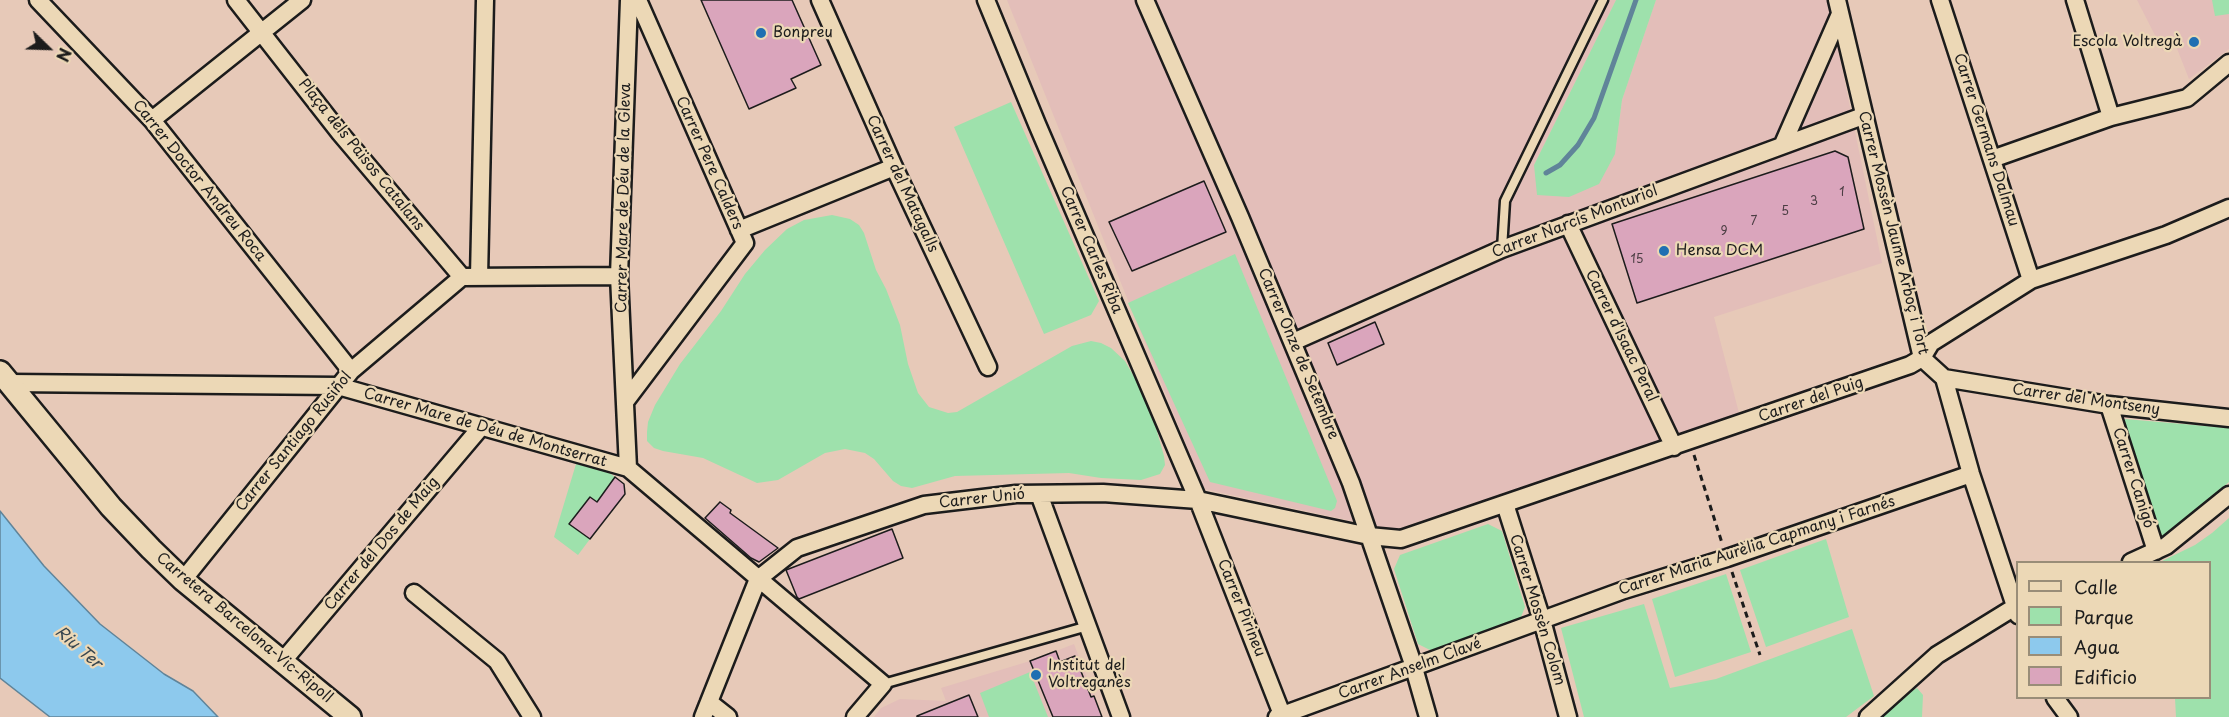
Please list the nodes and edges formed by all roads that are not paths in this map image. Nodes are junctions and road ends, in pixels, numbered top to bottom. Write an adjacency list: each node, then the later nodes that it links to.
1 (38, 0): 18 (street, Carrer Doctor Andreu Roca)
2 (236, 0): 14 (street, Plaça dels Països Catalans)
3 (302, 0): 14 (street)
4 (485, 0): 27 (street)
5 (629, 0): 26 (street, Carrer Mare de Déu de la Gleva)
6 (638, 0): 24 (street, Carrer Pere Calders)
7 (820, 0): 21 (street, Carrer del Matagalls)
8 (986, 0): 45 (street, Carrer Carles Riba)
9 (1145, 0): 29 (street, Carrer Onze de Setembre)
10 (1602, 0): 25 (lane)
11 (1940, 0): 20 (street, Carrer Germans Dalmau)
12 (2075, 0): 17 (street)
13 (1838, 7): 16 (street, Carrer Mossèn Jaume Arboç i Tort); 19 (street, Carrer Mossèn Jaume Arboç i Tort)
14 (261, 32): 18 (street); 27 (street, Plaça dels Països Catalans)
15 (2229, 63): 17 (street)
16 (1863, 116): 19 (street, Carrer Narcís Monturiol); 30 (street, Carrer Mossèn Jaume Arboç i Tort)
17 (2111, 117): 20 (street)
18 (152, 120): 32 (street, Carrer Doctor Andreu Roca)
19 (1783, 144): 23 (street, Carrer Narcís Monturiol)
20 (1992, 159): 28 (street, Carrer Germans Dalmau)
21 (894, 167): 24 (street); 31 (street, Carrer del Matagalls)
22 (2229, 208): 28 (street, Carrer del Puig)
23 (1568, 224): 25 (street, Carrer Narcís Monturiol); 40 (street, Carrer d'Isaac Peral)
24 (739, 230): 36 (street, Carrer Pere Calders)
25 (1502, 249): 29 (street, Carrer Narcís Monturiol)
26 (620, 276): 27 (street); 36 (street, Carrer Mare de Déu de la Gleva)
27 (470, 277): 32 (street, Carrer Santiago Rusiñol)
28 (2031, 280): 30 (street, Carrer del Puig)
29 (1293, 342): 47 (street, Carrer Onze de Setembre)
30 (1922, 358): 34 (street, Carrer Mossèn Jaume Arboç i Tort); 40 (street, Carrer del Puig)
31 (988, 367)
32 (351, 371): 35 (street, Carrer Santiago Rusiñol)
33 (4, 377): 35 (street, Carrer Mare de Déu de Montserrat); 51 (street, Carretera Barcelona-Vic-Ripoll)
34 (1944, 378): 37 (street, Carrer del Montseny); 42 (street)
35 (338, 386): 39 (street, Carrer Mare de Déu de Montserrat); 51 (street, Carrer Santiago Rusiñol)
36 (625, 402): 41 (street, Carrer Mare de Déu de la Gleva)
37 (2109, 405): 38 (street, Carrer del Montseny); 48 (street, Carrer Canigó)
38 (2229, 418)
39 (481, 427): 41 (street, Carrer Mare de Déu de Montserrat); 56 (street, Carrer del Dos de Maig)
40 (1674, 447): 46 (street, Carrer del Puig)
41 (628, 468): 50 (street, Carrer Mare de Déu de Montserrat)
42 (1971, 474): 53 (street); 54 (street, Carrer Maria Aurèlia Capmany i Farnés)
43 (1039, 494): 45 (street, Carrer Unió); 50 (street, Carrer Unió); 55 (street)
44 (2229, 495): 48 (street)
45 (1198, 500): 47 (street, Carrer Unió); 61 (street, Carrer Pirineu)
46 (1505, 504): 47 (street, Carrer del Puig); 54 (street, Carrer Mossèn Colom)
47 (1369, 536): 57 (street, Carrer Onze de Setembre)
48 (2156, 551): 49 (street)
49 (2132, 561)
50 (759, 579): 58 (street, Carrer Mare de Déu de Montserrat); 60 (street, Carrer Unió)
51 (183, 580): 56 (street, Carretera Barcelona-Vic-Ripoll)
52 (414, 593): 63 (street)
53 (2016, 609): 69 (street)
54 (1542, 620): 57 (street, Carrer Anselm Clavé); 68 (street, Carrer Mossèn Colom)
55 (1088, 626): 58 (lane); 66 (street)
56 (282, 662): 62 (street, Carretera Barcelona-Vic-Ripoll)
57 (1414, 667): 61 (street, Carrer Anselm Clavé); 67 (street, Carrer Onze de Setembre)
58 (883, 684): 65 (street)
59 (2056, 699): 70 (street)
60 (706, 710): 64 (street)
61 (1281, 716)
62 (350, 717)
63 (532, 717)
64 (728, 717)
65 (855, 717)
66 (1121, 717)
67 (1428, 717)
68 (1568, 717)
69 (1868, 717)
70 (2068, 717)

